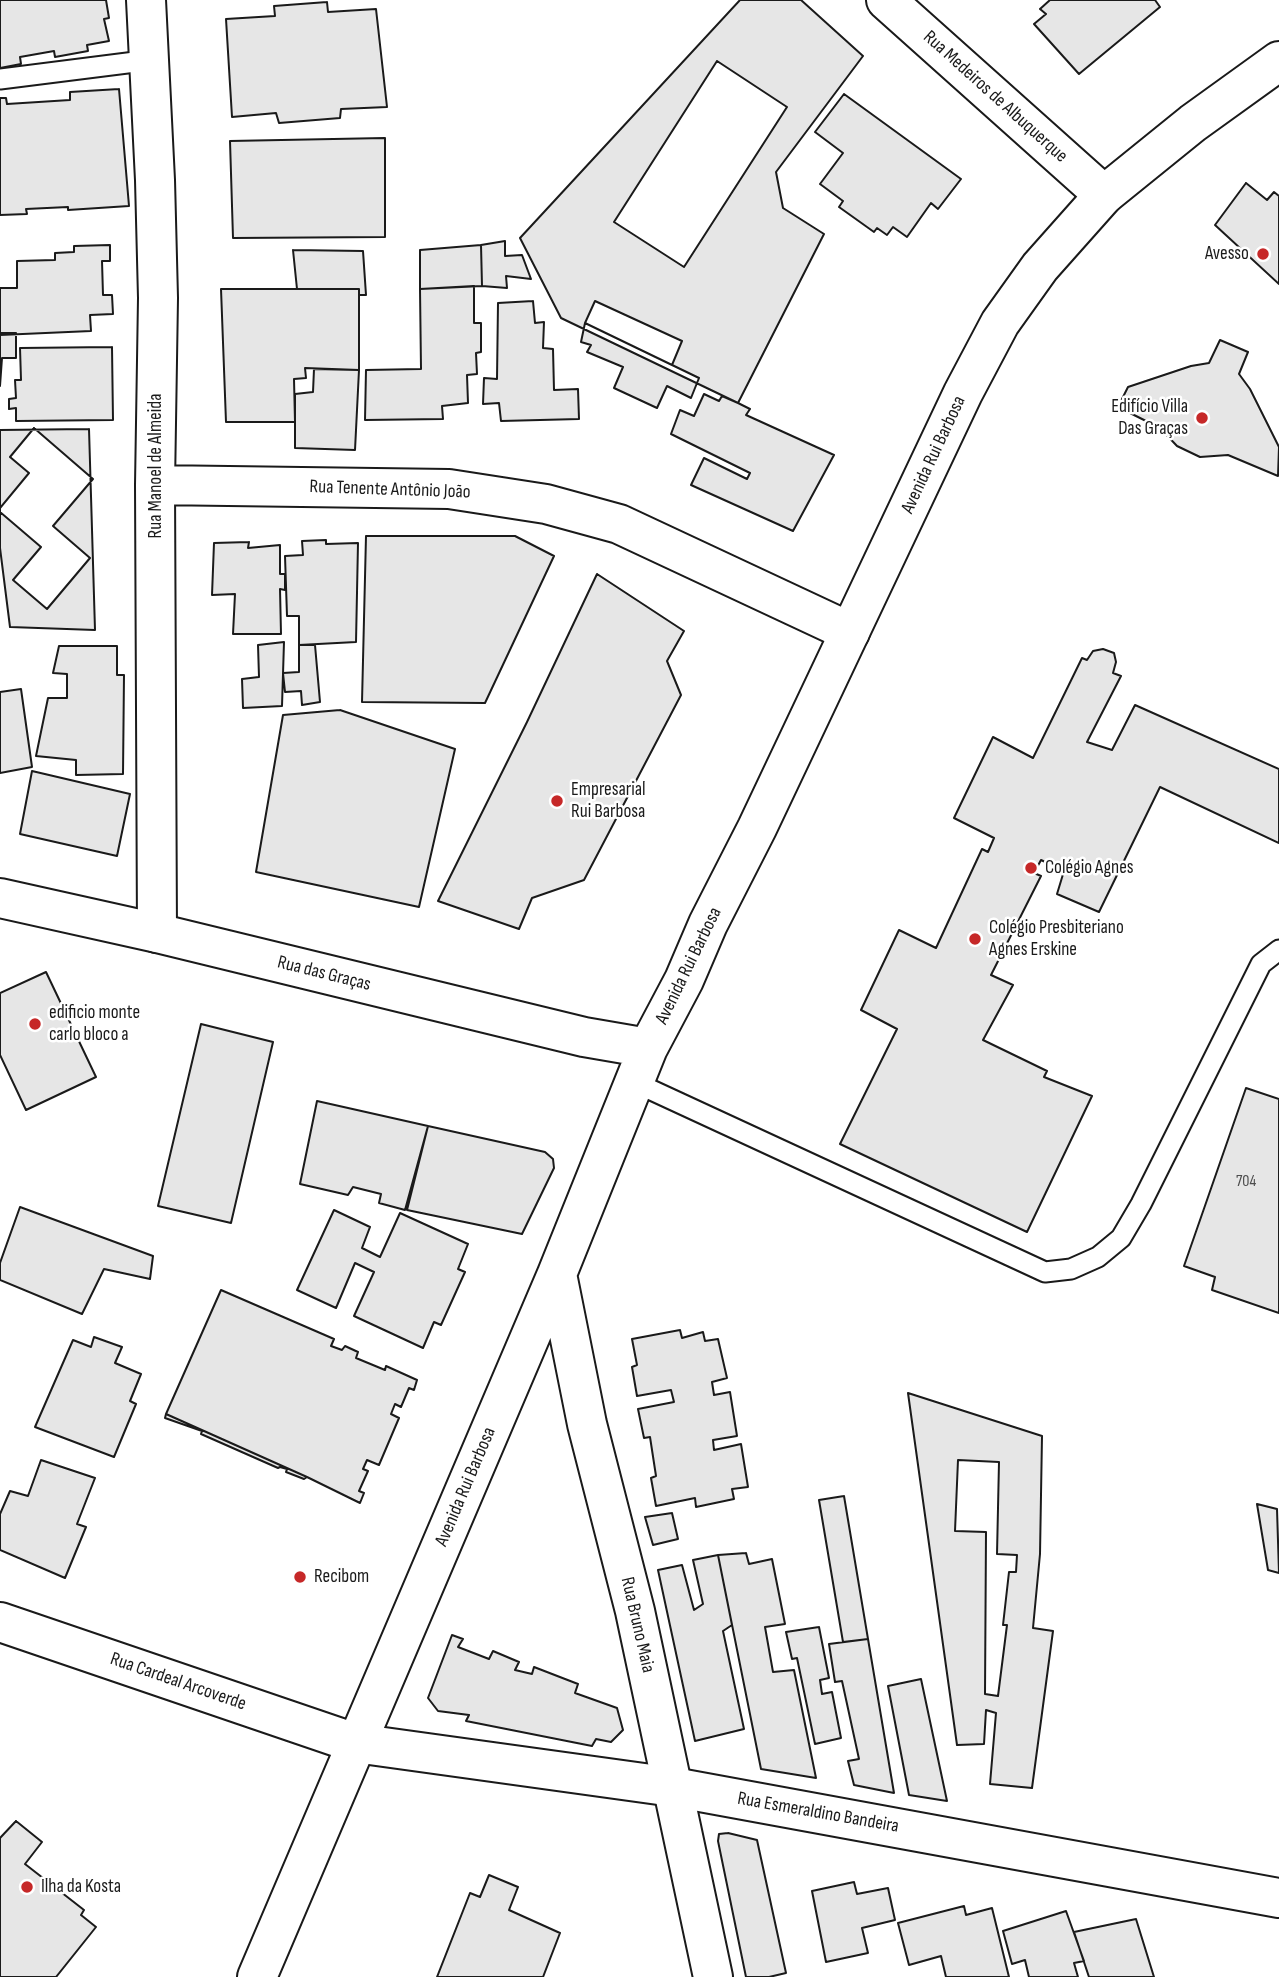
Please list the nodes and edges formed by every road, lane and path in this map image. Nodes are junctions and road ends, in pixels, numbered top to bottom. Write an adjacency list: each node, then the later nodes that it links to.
1 (146, 0): 3 (street, Rua Manoel de Almeida)
2 (886, 0): 6 (street, Rua Medeiros de Albuquerque)
3 (150, 60): 5 (lane); 7 (street, Rua Manoel de Almeida)
4 (1279, 61): 6 (street, Avenida Rui Barbosa)
5 (0, 79)
6 (1104, 195): 8 (street, Avenida Rui Barbosa)
7 (155, 485): 8 (street, Rua Tenente Antônio João); 10 (street, Rua Manoel de Almeida)
8 (850, 632): 12 (street, Avenida Rui Barbosa)
9 (0, 898): 10 (street, Rua das Graças)
10 (157, 933): 12 (street, Rua das Graças)
11 (1279, 950): 12 (lane)
12 (641, 1065): 13 (street, Avenida Rui Barbosa)
13 (557, 1274): 15 (street, Avenida Rui Barbosa); 16 (street, Rua Bruno Maia)
14 (0, 1622): 15 (street, Rua Cardeal Arcoverde)
15 (355, 1743): 16 (street, Rua Esmeraldino Bandeira); 18 (street, Avenida Rui Barbosa)
16 (673, 1787): 17 (street, Rua Esmeraldino Bandeira); 19 (street, Rua Bruno Maia)
17 (1279, 1898)
18 (257, 1977)
19 (713, 1977)

